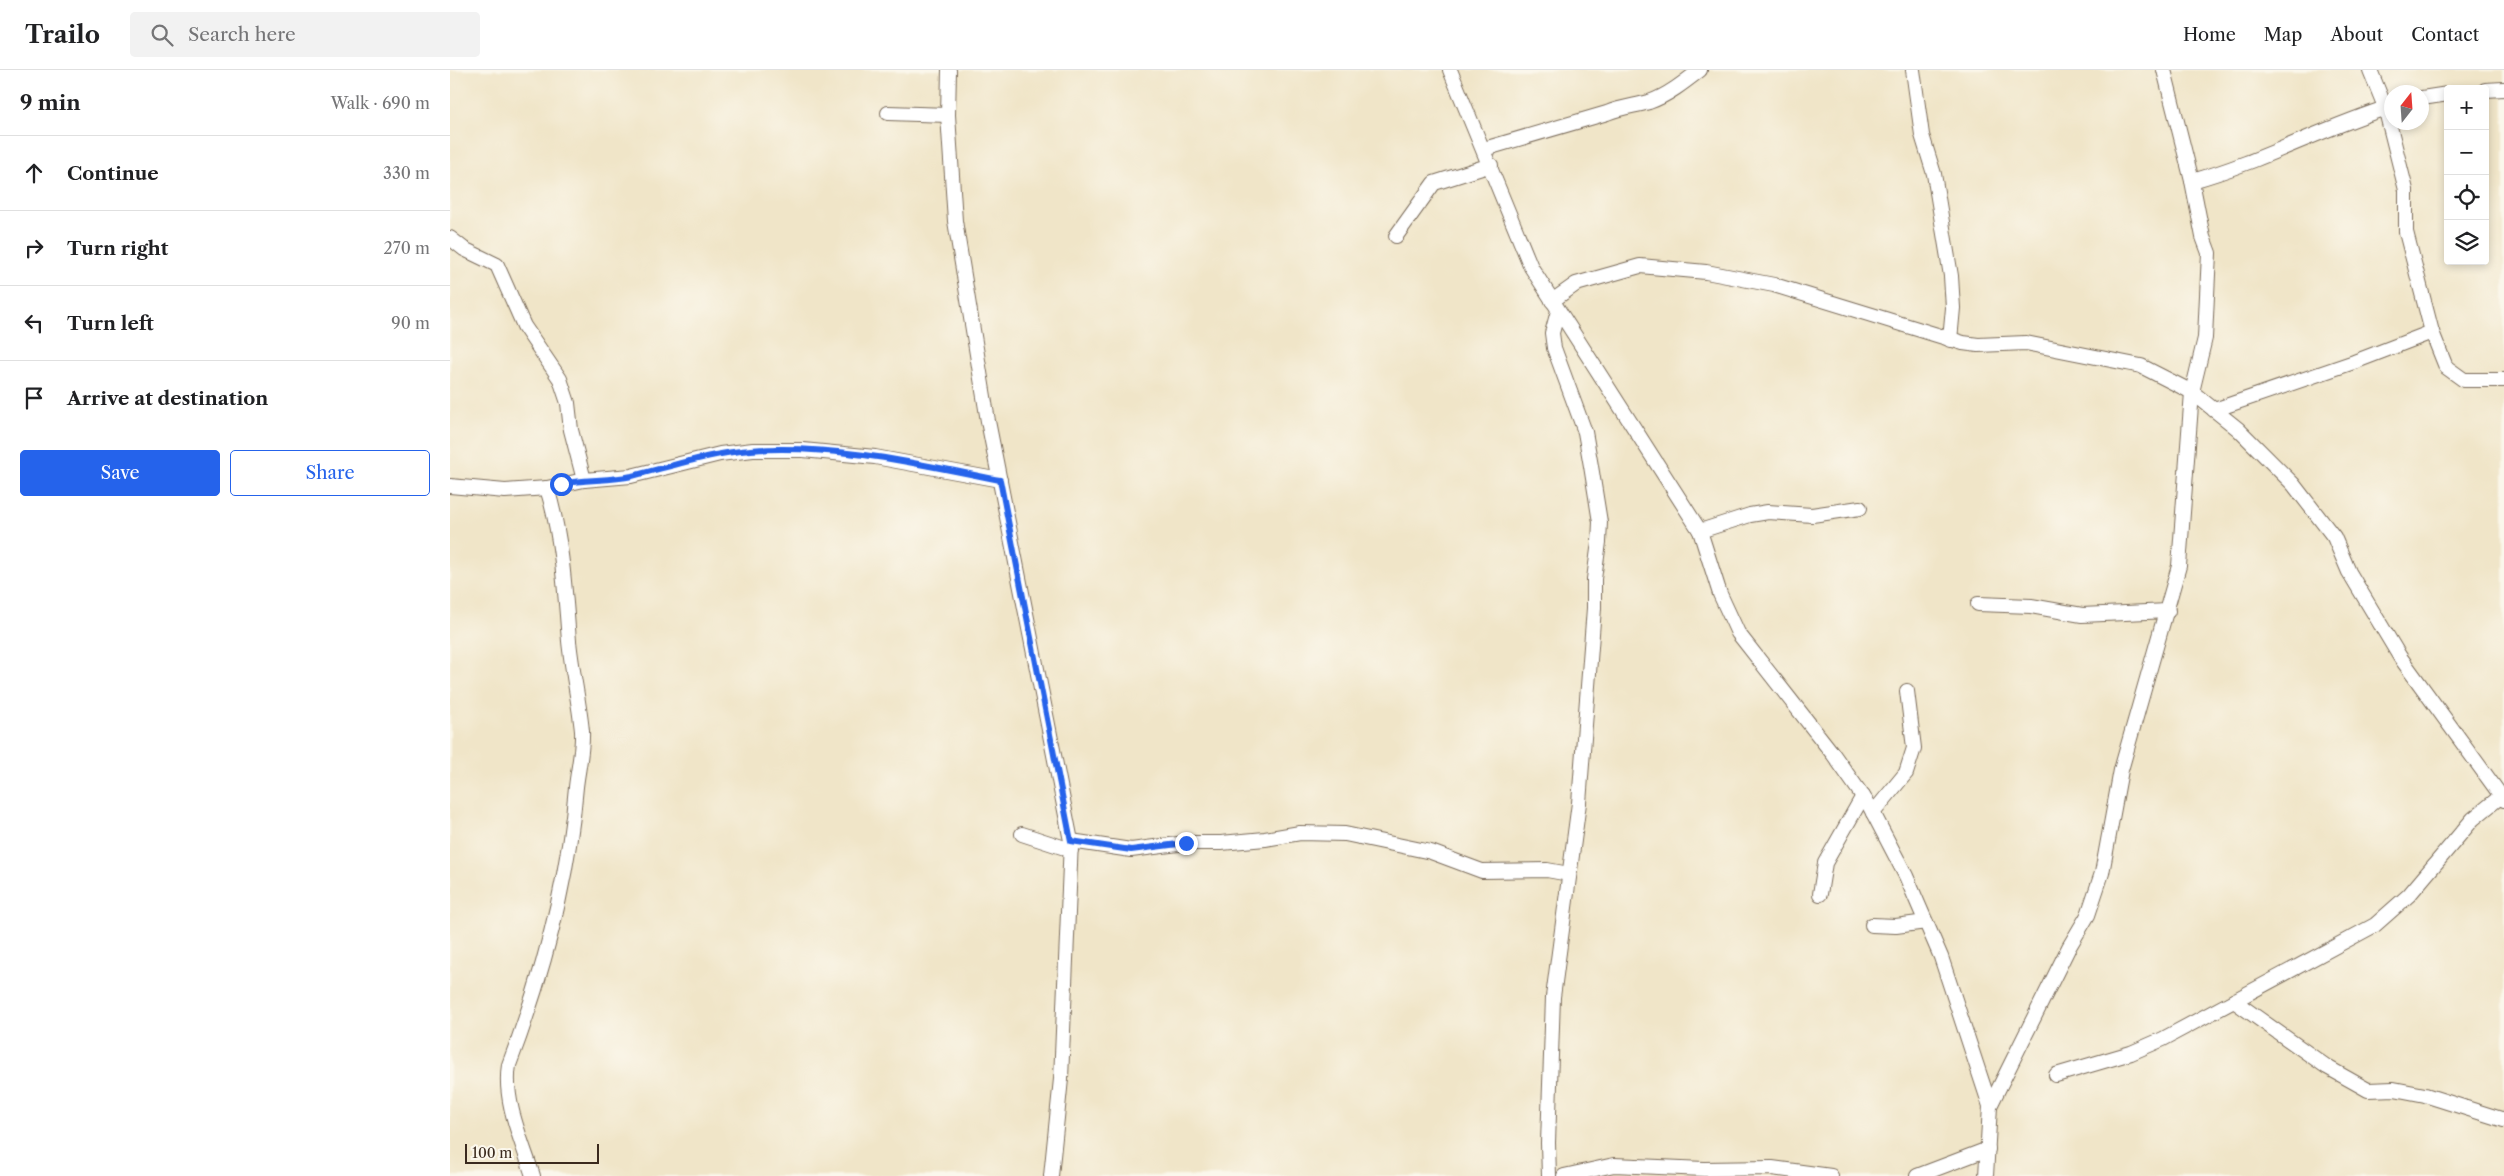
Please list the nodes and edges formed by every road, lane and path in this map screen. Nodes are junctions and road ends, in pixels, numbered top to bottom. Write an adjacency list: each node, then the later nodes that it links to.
1 (949, 70): 14 (street)
2 (1450, 70): 16 (street)
3 (1700, 70): 16 (street)
4 (1913, 70): 23 (street)
5 (2164, 70): 18 (street)
6 (2370, 70): 10 (street)
7 (2504, 88): 8 (street)
8 (2489, 90)
9 (2444, 95): 11 (street)
10 (2384, 97)
11 (2429, 97)
12 (2384, 108): 18 (street)
13 (888, 113): 14 (street)
14 (948, 115): 28 (street)
15 (2394, 130): 22 (street)
16 (1484, 149): 17 (street)
17 (1490, 165): 19 (street); 21 (street)
18 (2192, 180): 25 (street)
19 (1396, 236)
20 (450, 238): 27 (street)
21 (1555, 306): 23 (street); 32 (street); 41 (street)
22 (2432, 332): 24 (street); 26 (street)
23 (1950, 340): 25 (street)
24 (2504, 380)
25 (2192, 392): 26 (street); 34 (street)
26 (2214, 410): 37 (street)
27 (584, 480): 28 (street); 30 (street)
28 (1000, 480): 40 (street)
29 (450, 486): 30 (street)
30 (548, 488): 50 (street)
31 (1860, 508): 32 (street)
32 (1700, 531): 36 (street)
33 (1978, 604): 34 (street)
34 (2168, 611): 47 (street)
35 (1907, 691): 38 (street)
36 (1863, 796): 38 (street); 42 (street)
37 (2502, 798): 45 (street)
38 (1873, 813): 43 (street)
39 (1022, 834): 40 (street)
40 (1071, 845): 41 (street); 51 (street)
41 (1569, 874): 52 (street)
42 (1820, 894)
43 (1926, 922): 44 (street); 47 (street)
44 (1872, 925)
45 (2234, 1001): 46 (street); 48 (street)
46 (2056, 1075)
47 (1990, 1106): 49 (street)
48 (2504, 1120)
49 (1988, 1149): 55 (street); 56 (street)
50 (533, 1176)
51 (1051, 1176)
52 (1549, 1176)
53 (1564, 1176): 54 (street)
54 (1832, 1176)
55 (1917, 1176)
56 (1986, 1176)

